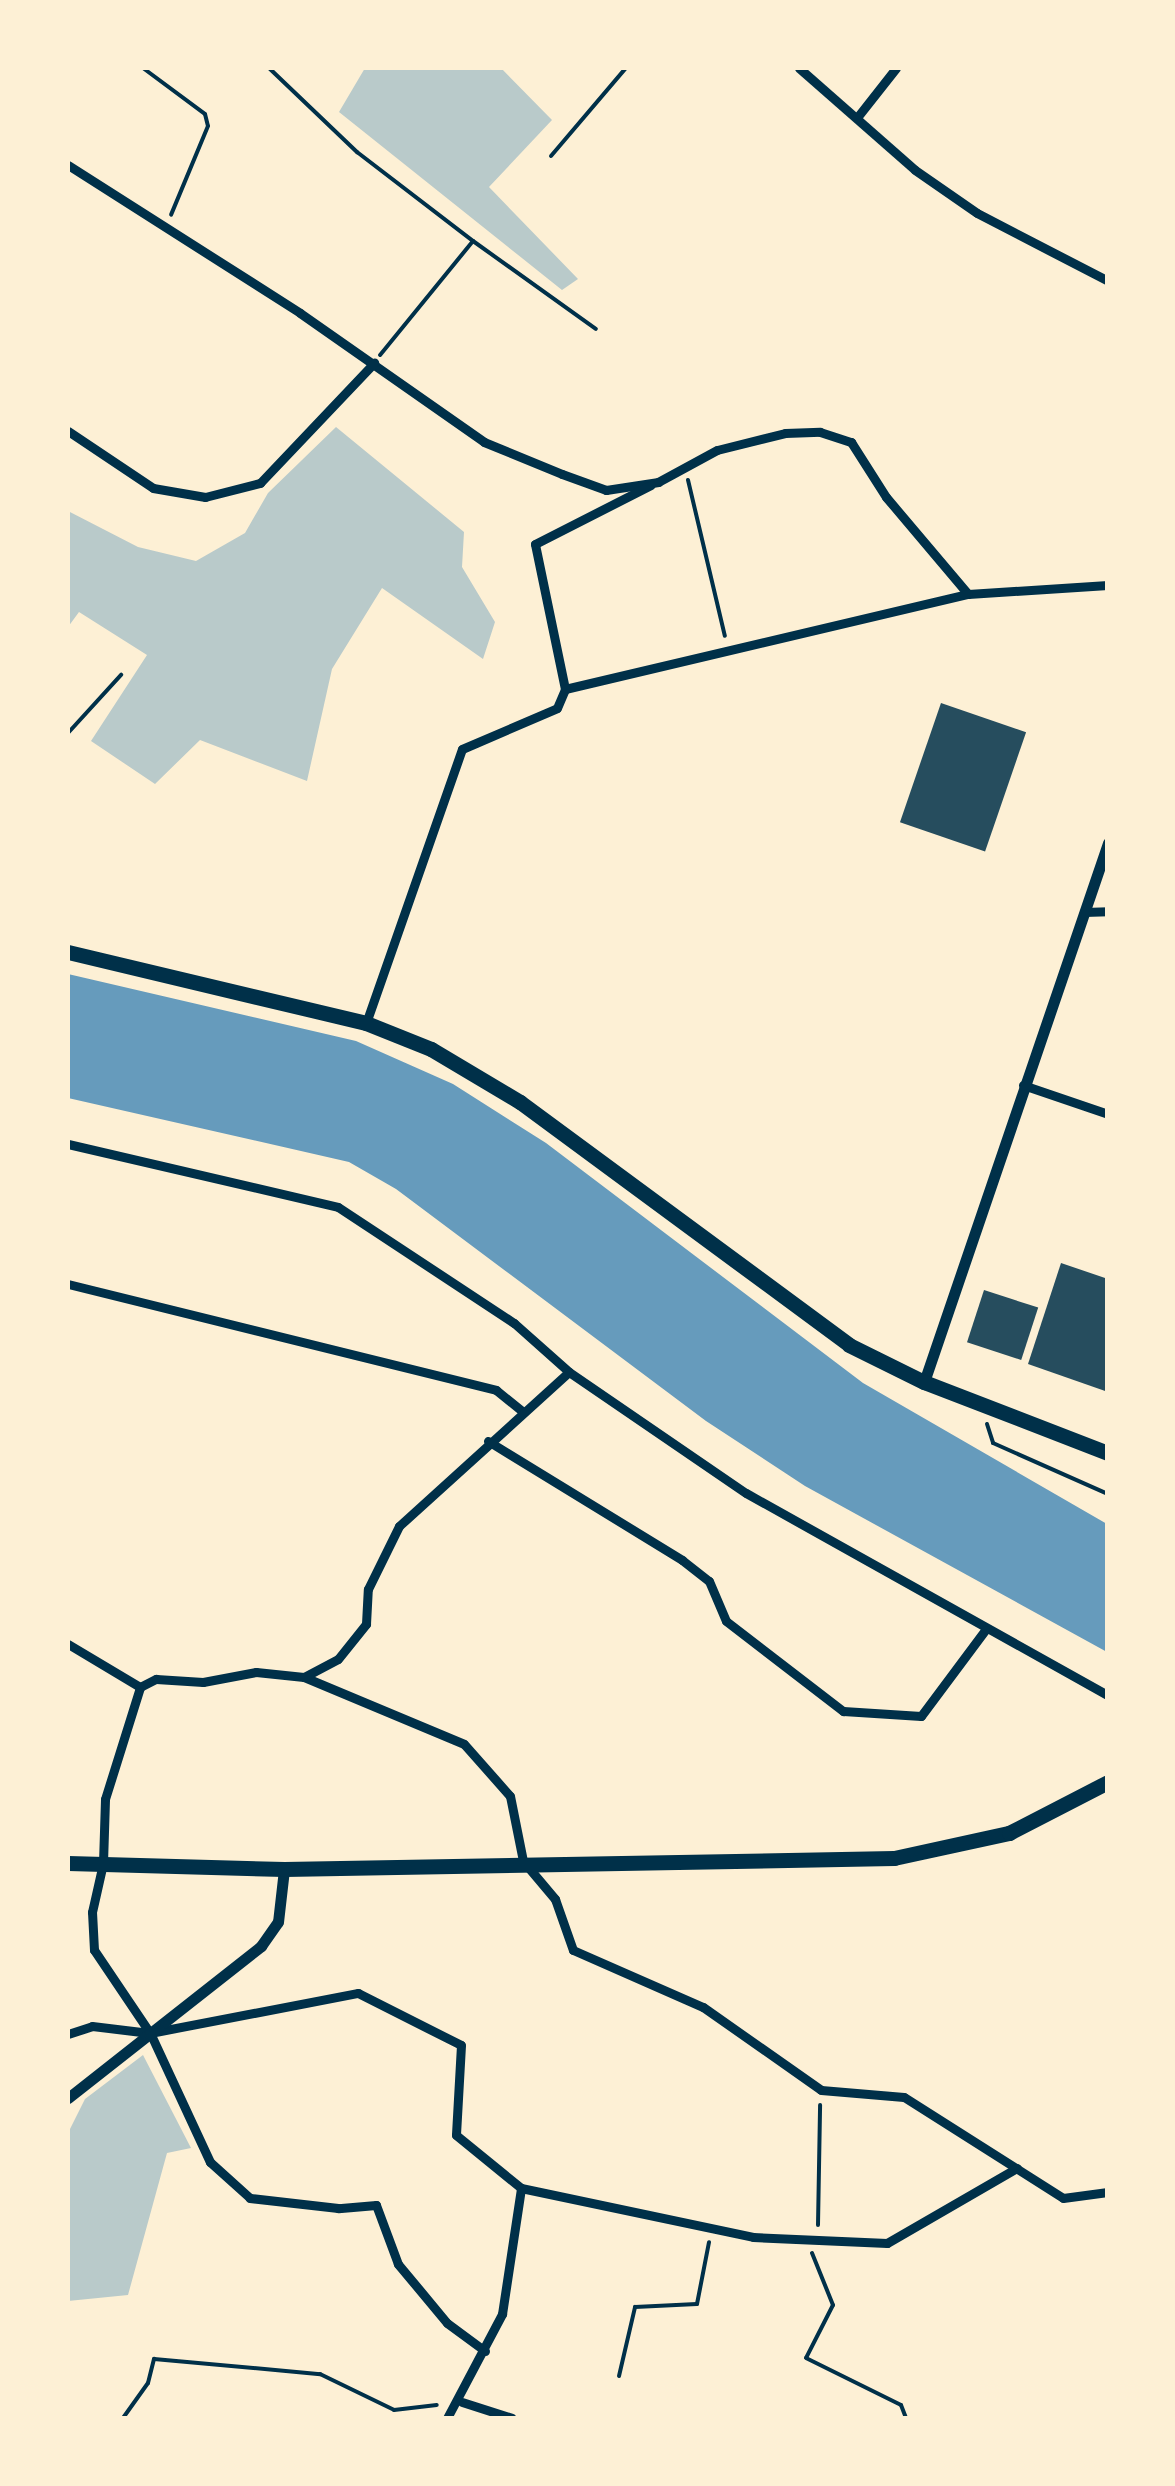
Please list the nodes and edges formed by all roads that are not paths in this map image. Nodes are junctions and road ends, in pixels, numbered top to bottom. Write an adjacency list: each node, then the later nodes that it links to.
1 (800, 68): 3 (street)
2 (896, 68): 3 (street)
3 (859, 115): 5 (street)
4 (68, 165): 6 (street)
5 (1108, 281)
6 (374, 362): 7 (street); 8 (street)
7 (68, 431)
8 (658, 482): 10 (street); 11 (street)
9 (1108, 585): 10 (street)
10 (968, 594): 11 (street)
11 (565, 689): 16 (street)
12 (1108, 843): 14 (street)
13 (1108, 911): 14 (street)
14 (1084, 912): 17 (street)
15 (68, 952): 16 (highway)
16 (366, 1023): 22 (highway)
17 (1024, 1086): 18 (street); 22 (street)
18 (1108, 1114)
19 (68, 1144): 21 (street)
20 (68, 1284): 23 (street)
21 (569, 1372): 23 (street); 26 (street)
22 (924, 1382): 25 (highway)
23 (522, 1412): 24 (street)
24 (488, 1442): 26 (street); 28 (street)
25 (1108, 1453)
26 (985, 1630): 30 (street)
27 (68, 1644): 29 (street)
28 (304, 1677): 29 (street); 32 (street)
29 (140, 1687): 34 (street)
30 (1108, 1695)
31 (1108, 1782): 32 (highway)
32 (523, 1861): 35 (highway); 39 (street)
33 (68, 1863): 34 (highway)
34 (102, 1864): 35 (highway); 36 (street)
35 (284, 1868): 36 (street)
36 (150, 2032): 37 (street); 38 (street); 40 (street); 42 (street)
37 (68, 2034)
38 (68, 2098)
39 (1017, 2168): 40 (street); 41 (street)
40 (522, 2188): 42 (street)
41 (1108, 2192)
42 (485, 2351): 43 (street)
43 (462, 2402): 44 (street); 45 (street)
44 (448, 2418)
45 (512, 2418)

